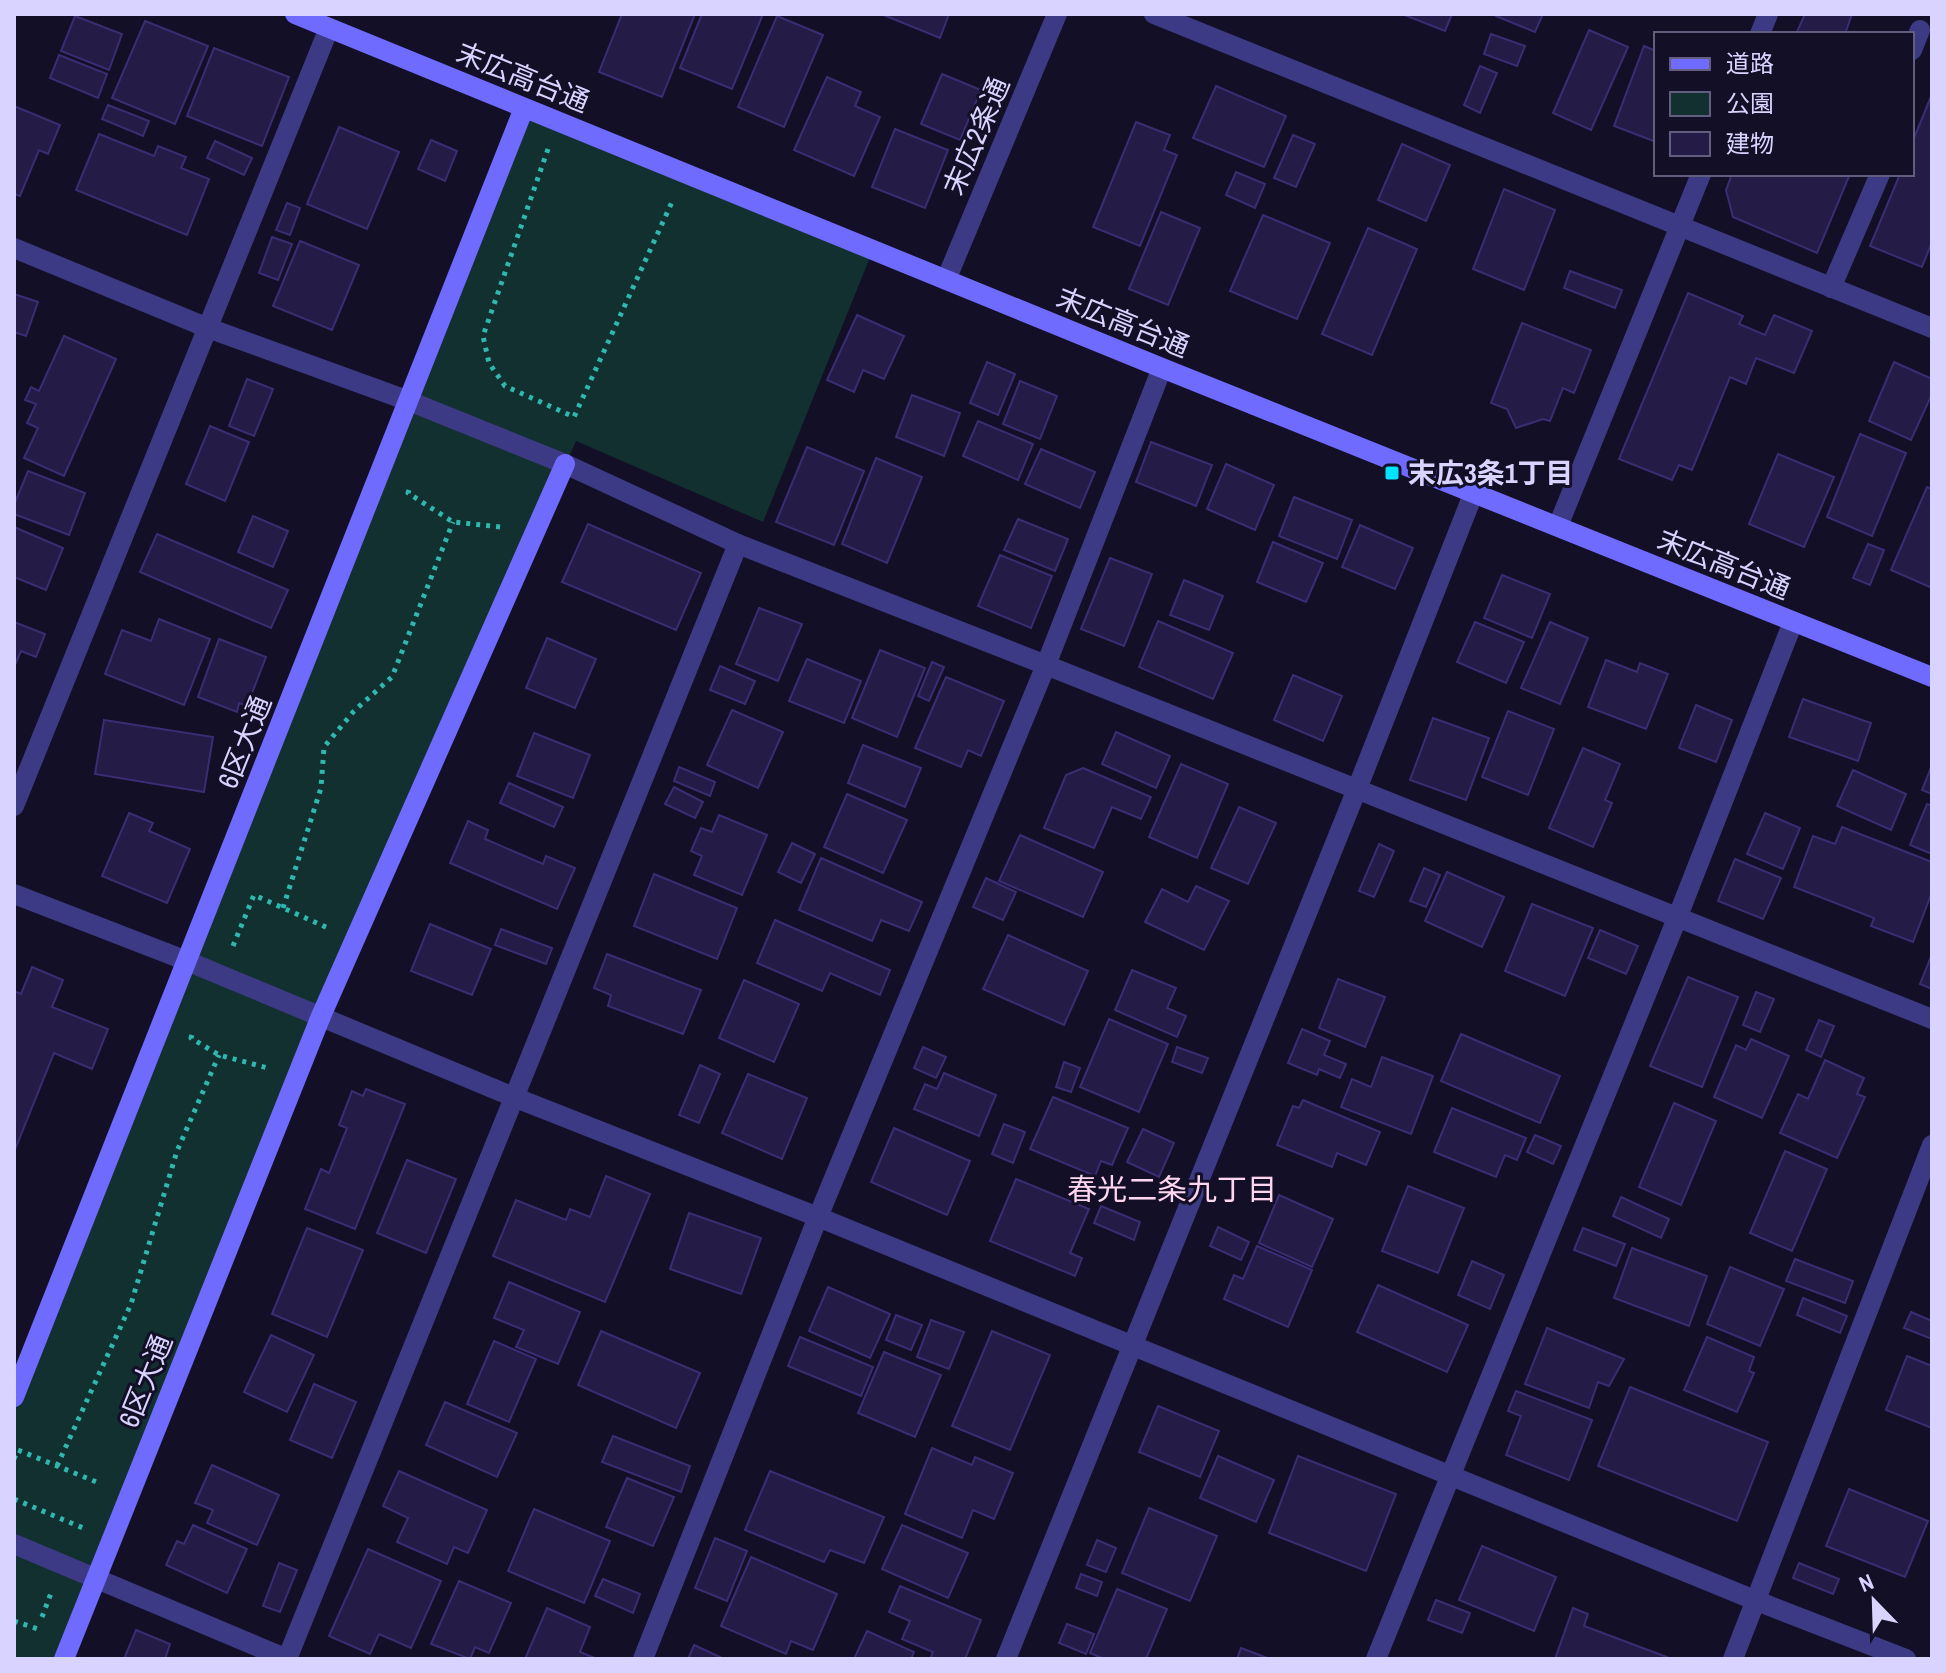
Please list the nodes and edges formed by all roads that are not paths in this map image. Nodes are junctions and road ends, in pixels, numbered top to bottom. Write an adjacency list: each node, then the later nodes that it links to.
1 (295, 14): 4 (street, 末広高台通)
2 (1057, 14): 12 (street, 末広2条通)
3 (1154, 14): 10 (street)
4 (329, 28): 7 (street, 末広高台通); 14 (street)
5 (1920, 30): 6 (street)
6 (1914, 45)
7 (524, 108): 12 (street, 末広高台通); 17 (street, 6区大通)
8 (1700, 176): 10 (street)
9 (1879, 176): 13 (street)
10 (1679, 228): 13 (street); 20 (street)
11 (14, 248): 14 (street)
12 (946, 280): 16 (street, 末広高台通)
13 (1831, 288): 15 (street)
14 (208, 328): 17 (street); 26 (street)
15 (1932, 328)
16 (1162, 368): 19 (street, 末広高台通); 23 (street)
17 (409, 401): 18 (street); 29 (street, 6区大通)
18 (565, 464): 21 (street); 30 (street, 6区大通)
19 (1474, 492): 20 (street, 末広高台通); 25 (street)
20 (1558, 526): 22 (street, 末広高台通)
21 (738, 544): 23 (street); 32 (street)
22 (1793, 622): 24 (street, 末広高台通); 28 (street)
23 (1046, 665): 25 (street); 34 (street)
24 (1932, 677)
25 (1357, 789): 28 (street); 35 (street)
26 (14, 806)
27 (14, 894): 29 (street)
28 (1678, 916): 31 (street); 37 (street)
29 (187, 961): 30 (street); 36 (street, 6区大通)
30 (321, 1016): 32 (street); 39 (street, 6区大通)
31 (1932, 1019)
32 (516, 1098): 34 (street); 39 (street)
33 (1932, 1145): 40 (street)
34 (818, 1217): 35 (street); 42 (street)
35 (1132, 1347): 37 (street); 43 (street)
36 (14, 1397)
37 (1450, 1475): 40 (street); 44 (street)
38 (14, 1544): 39 (street)
39 (96, 1577): 41 (street, 6区大通)
40 (1757, 1601): 45 (street); 46 (street)
41 (64, 1659)
42 (643, 1659)
43 (1006, 1659)
44 (1376, 1659)
45 (1733, 1659)
46 (1906, 1659)

